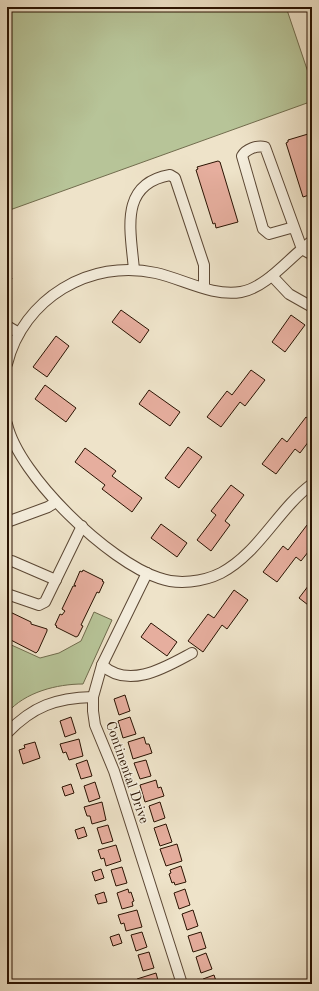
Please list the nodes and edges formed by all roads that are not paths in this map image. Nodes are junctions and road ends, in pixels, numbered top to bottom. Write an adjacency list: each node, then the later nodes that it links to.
1 (294, 227): 1 (street); 3 (street)
2 (312, 241): 3 (street)
3 (307, 251): 5 (street)
4 (134, 270): 6 (street); 6 (street); 9 (street)
5 (272, 276): 6 (street); 7 (street)
6 (204, 288)
7 (312, 307)
8 (7, 326): 9 (street)
9 (19, 333): 10 (street)
10 (7, 364)
11 (7, 424): 13 (street)
12 (312, 484): 17 (street)
13 (56, 502): 14 (street); 15 (street)
14 (7, 522)
15 (82, 526): 17 (street); 18 (street)
16 (7, 564): 18 (street)
17 (147, 573): 21 (street, Continental Drive)
18 (56, 580): 19 (street)
19 (7, 594)
20 (192, 653): 21 (street)
21 (102, 665): 22 (street, Continental Drive)
22 (93, 697): 23 (street); 24 (street, Continental Drive)
23 (7, 733)
24 (182, 984)

